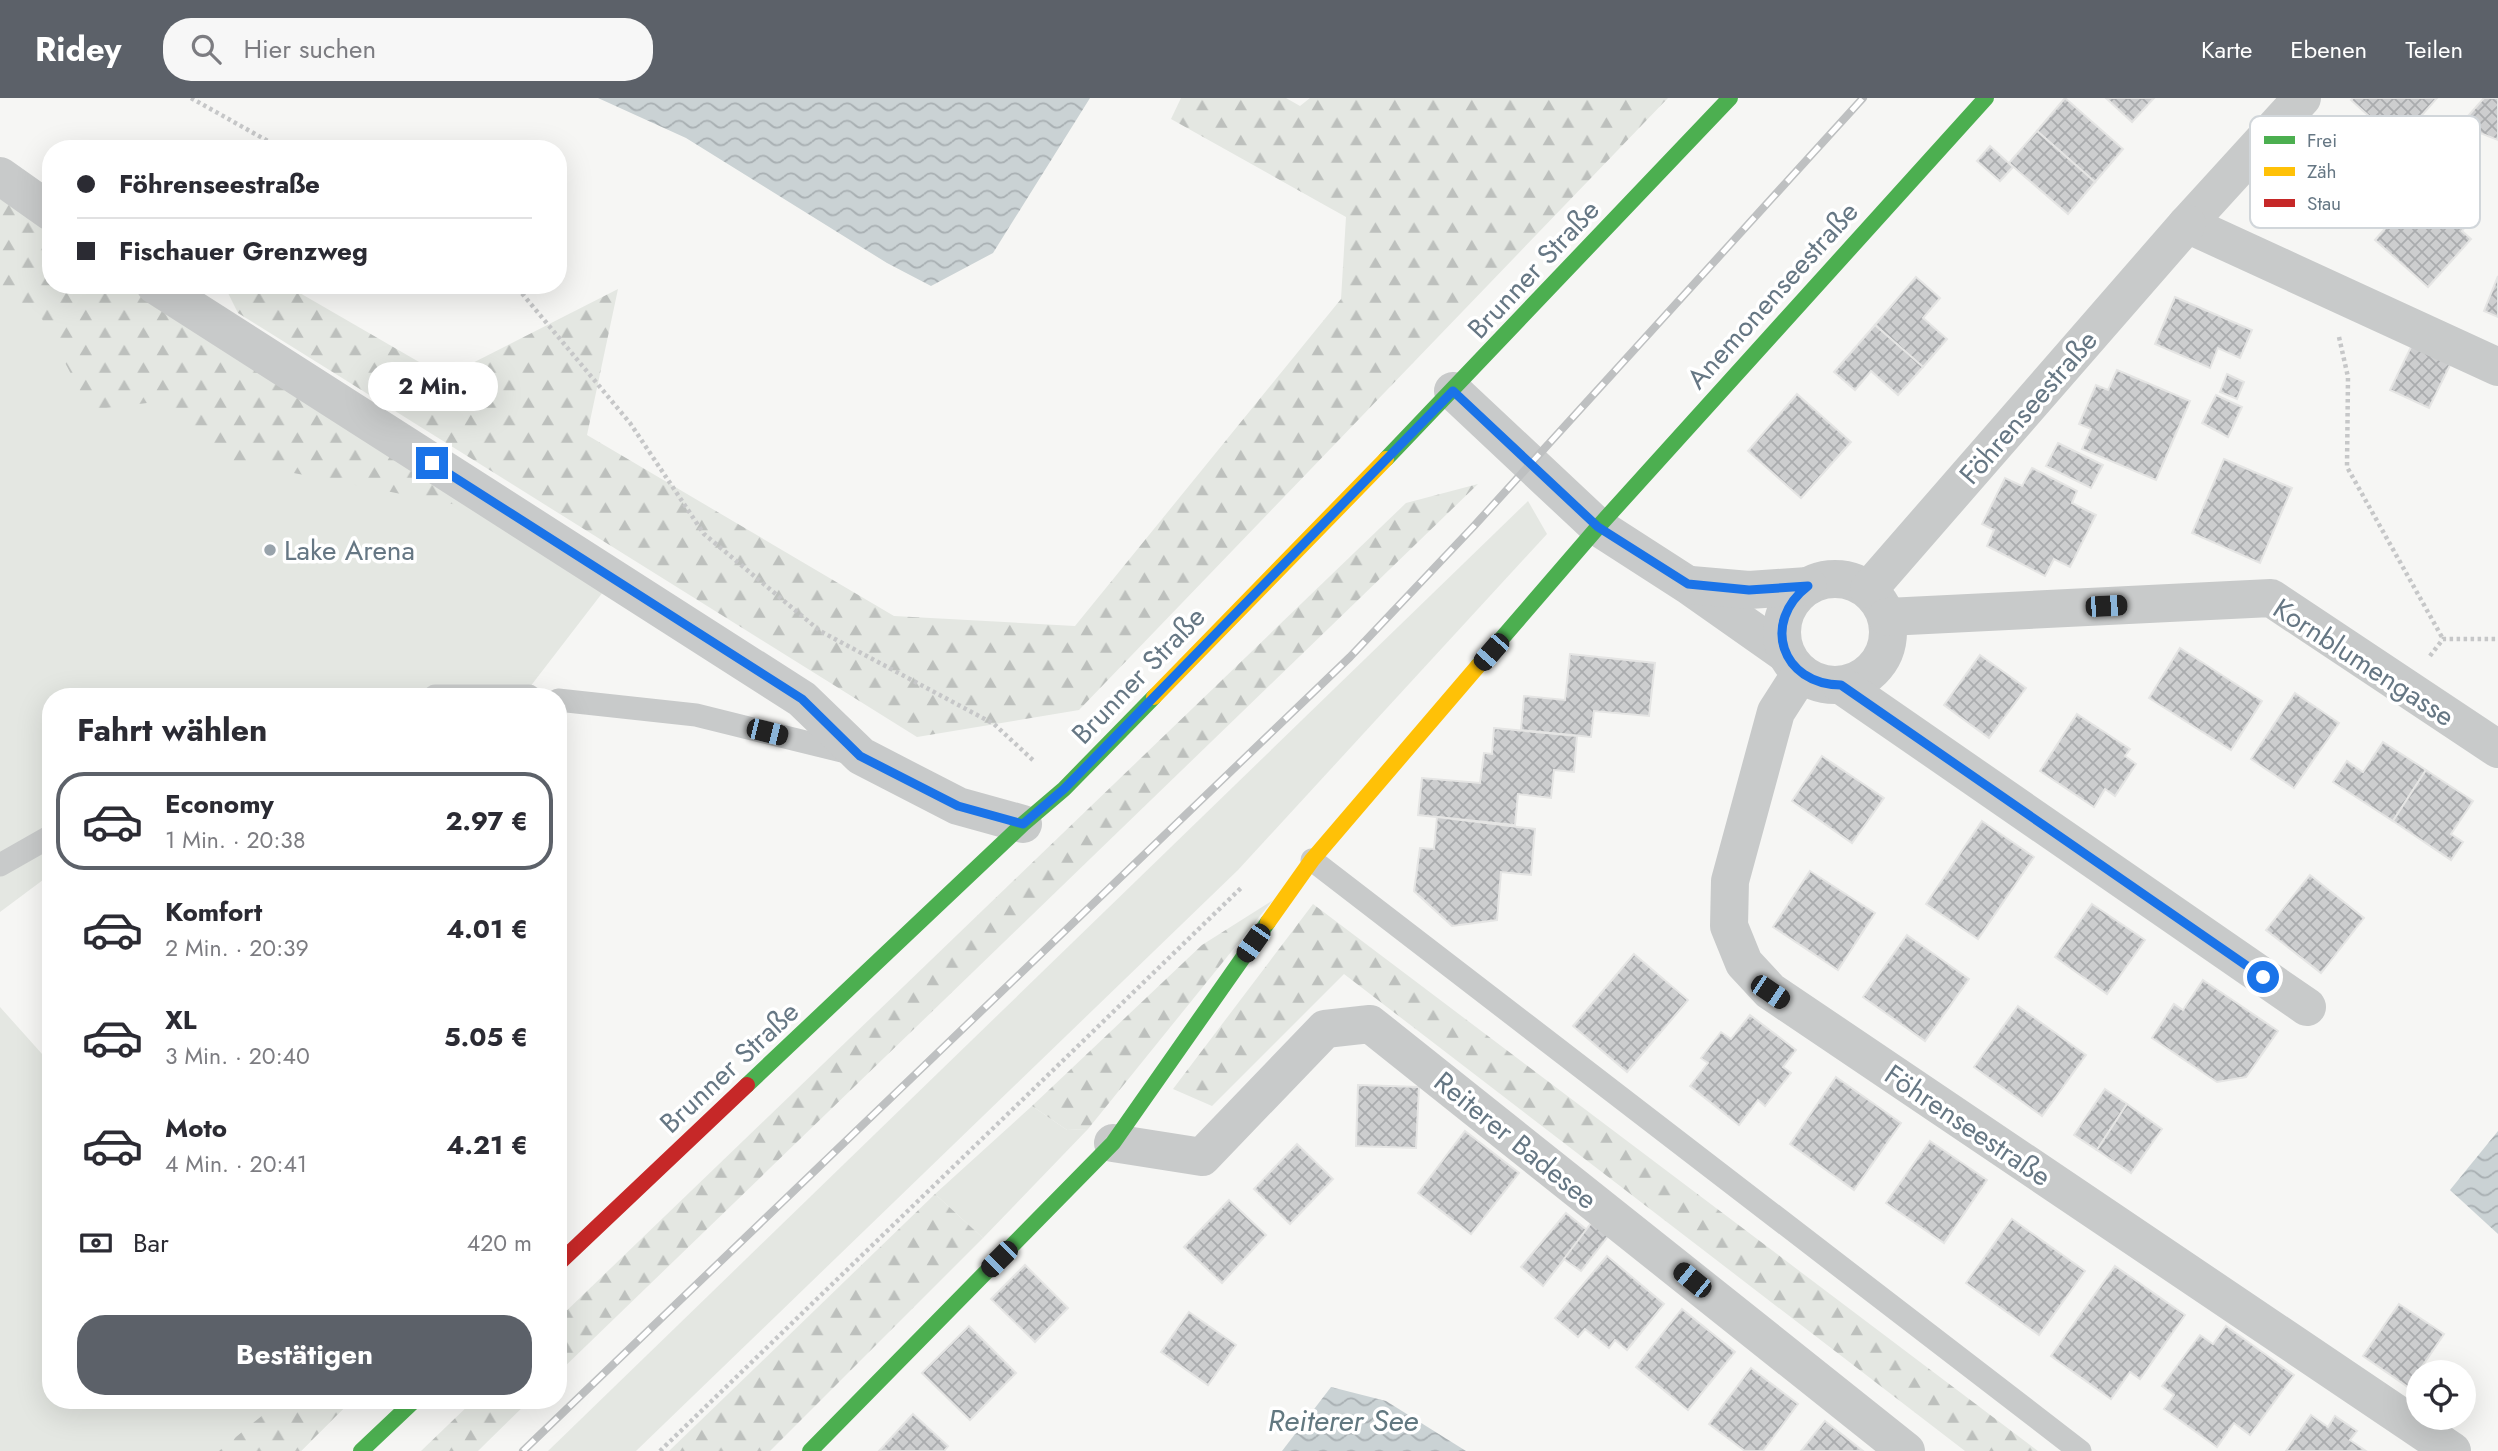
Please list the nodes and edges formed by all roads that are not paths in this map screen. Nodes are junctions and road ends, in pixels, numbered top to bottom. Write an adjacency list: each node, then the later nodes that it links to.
1 (1730, 98): 11 (street, Brunner Straße)
2 (1986, 98): 12 (street, Anemonenseestraße)
3 (2302, 98): 4 (street, Föhrenseestraße)
4 (2286, 116)
5 (2250, 155): 8 (street, Föhrenseestraße)
6 (0, 176): 7 (street)
7 (42, 206)
8 (2187, 224): 10 (street); 15 (street, Föhrenseestraße)
9 (169, 294): 20 (street)
10 (2498, 366)
11 (1453, 391): 12 (street); 21 (street, Brunner Straße)
12 (1598, 527): 13 (street); 23 (street)
13 (1688, 584): 14 (street); 16 (street)
14 (1808, 586): 15 (street); 16 (street)
15 (1878, 603): 17 (street); 19 (street, Kornblumengasse)
16 (1793, 663): 17 (street); 33 (street, Föhrenseestraße)
17 (1841, 685): 25 (street)
18 (567, 701): 20 (lane)
19 (2498, 749)
20 (860, 756): 21 (street)
21 (1023, 824): 27 (street, Brunner Straße)
22 (42, 841): 24 (lane)
23 (1312, 860): 26 (street); 32 (lane)
24 (0, 865)
25 (2307, 1007)
26 (1113, 1143): 30 (street); 31 (street, Reiterer Badesee)
27 (567, 1255)
28 (405, 1409): 29 (street)
29 (361, 1451)
30 (810, 1451)
31 (1906, 1451)
32 (2080, 1451)
33 (2452, 1451)

